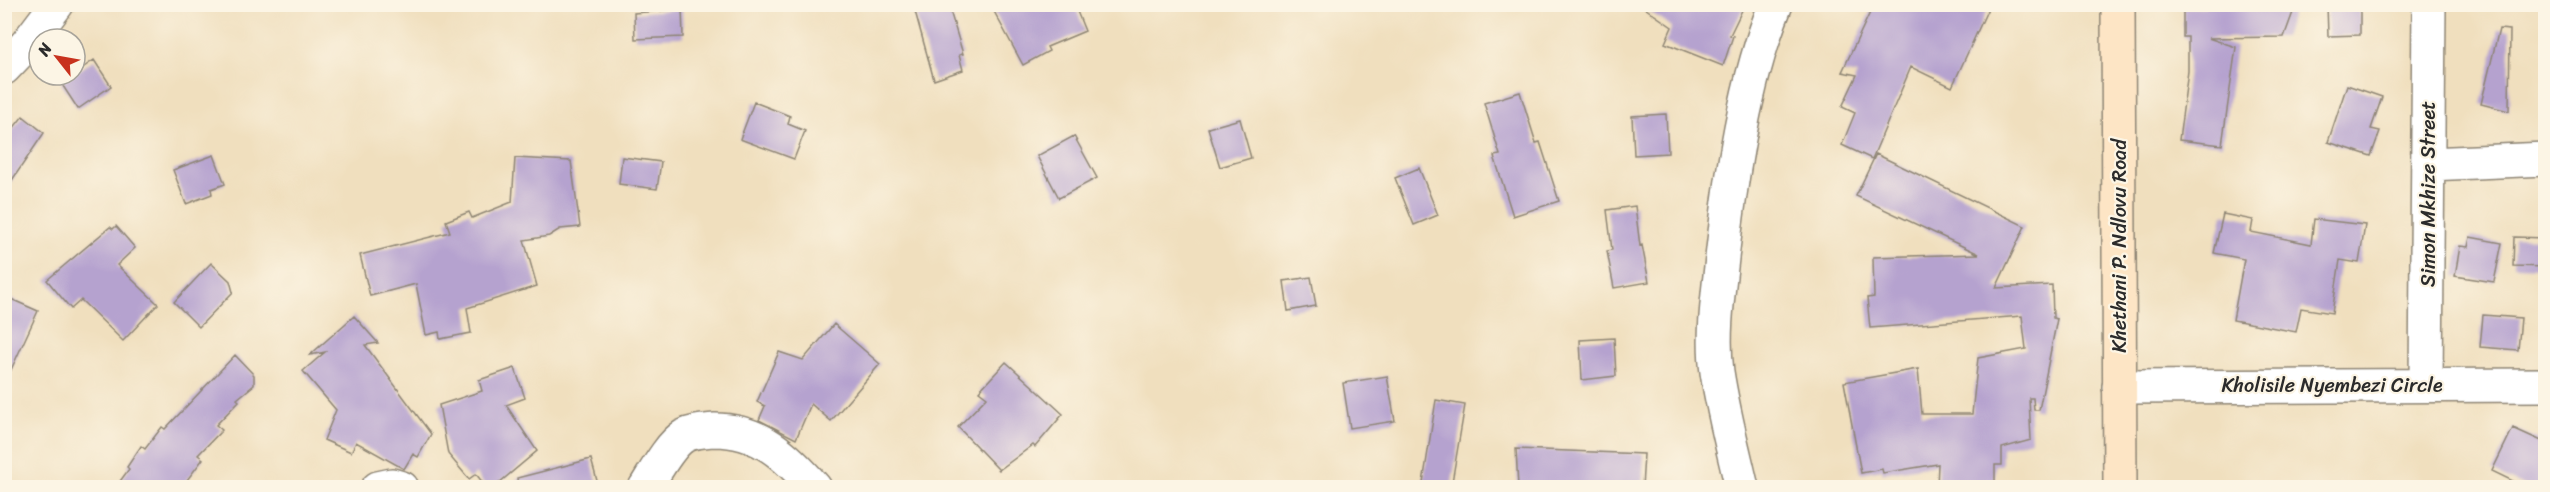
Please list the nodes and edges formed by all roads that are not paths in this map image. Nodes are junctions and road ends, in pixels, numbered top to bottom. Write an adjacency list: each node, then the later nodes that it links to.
1 (57, 4): 5 (street)
2 (1776, 4): 15 (street)
3 (2118, 4): 10 (street, Khethani P. Ndlovu Road)
4 (2429, 4): 7 (street, Simon Mkhize Street)
5 (4, 68)
6 (2546, 159): 7 (street)
7 (2428, 164): 8 (street, Simon Mkhize Street)
8 (2426, 384): 9 (street, Kholisile Nyembezi Circle); 10 (street, Kholisile Nyembezi Circle)
9 (2546, 385)
10 (2119, 387): 16 (street, Khethani P. Ndlovu Road)
11 (378, 488): 12 (street)
12 (402, 488)
13 (645, 488): 14 (street)
14 (815, 488)
15 (1742, 488)
16 (2120, 488)

